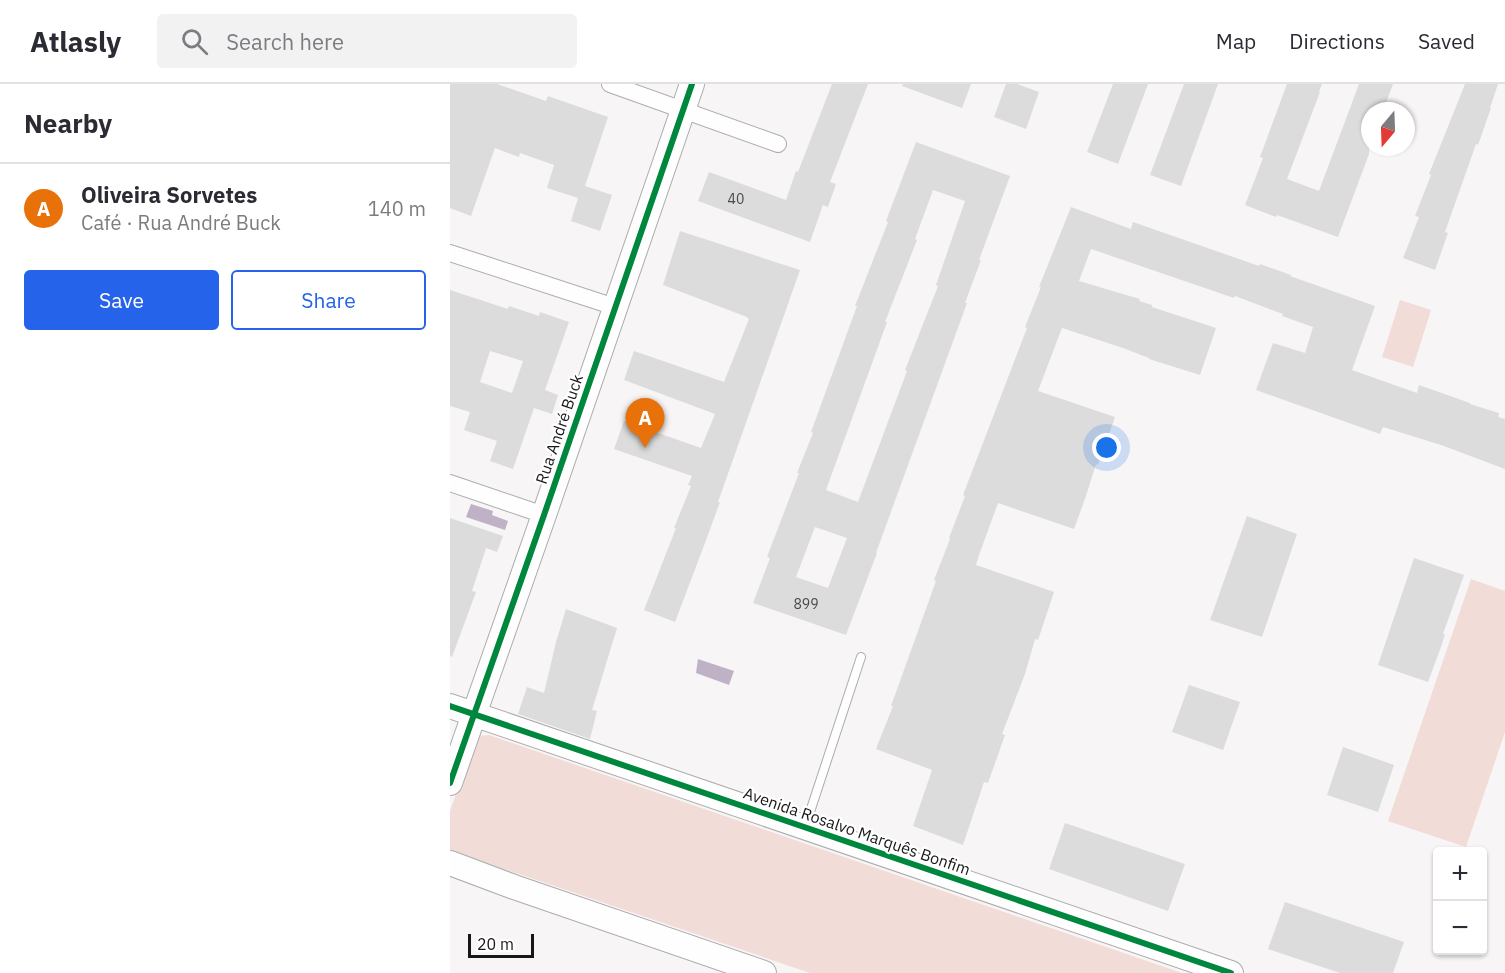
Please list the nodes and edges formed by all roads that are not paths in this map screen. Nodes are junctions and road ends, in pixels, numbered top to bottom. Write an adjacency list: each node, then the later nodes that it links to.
1 (610, 84): 3 (street)
2 (692, 84): 3 (street, Rua André Buck)
3 (683, 110): 4 (street); 6 (street, Rua André Buck)
4 (778, 144)
5 (450, 253): 6 (street)
6 (615, 308): 8 (street, Rua André Buck)
7 (450, 483): 8 (street)
8 (544, 515): 11 (street, Rua André Buck)
9 (861, 657): 13 (lane)
10 (450, 706): 11 (street, Avenida Rosalvo Marquês Bonfim)
11 (474, 715): 12 (street, Rua André Buck); 13 (street, Avenida Rosalvo Marquês Bonfim)
12 (450, 783)
13 (804, 827): 16 (street, Avenida Rosalvo Marquês Bonfim)
14 (450, 863): 15 (street)
15 (764, 973)
16 (1231, 973)

